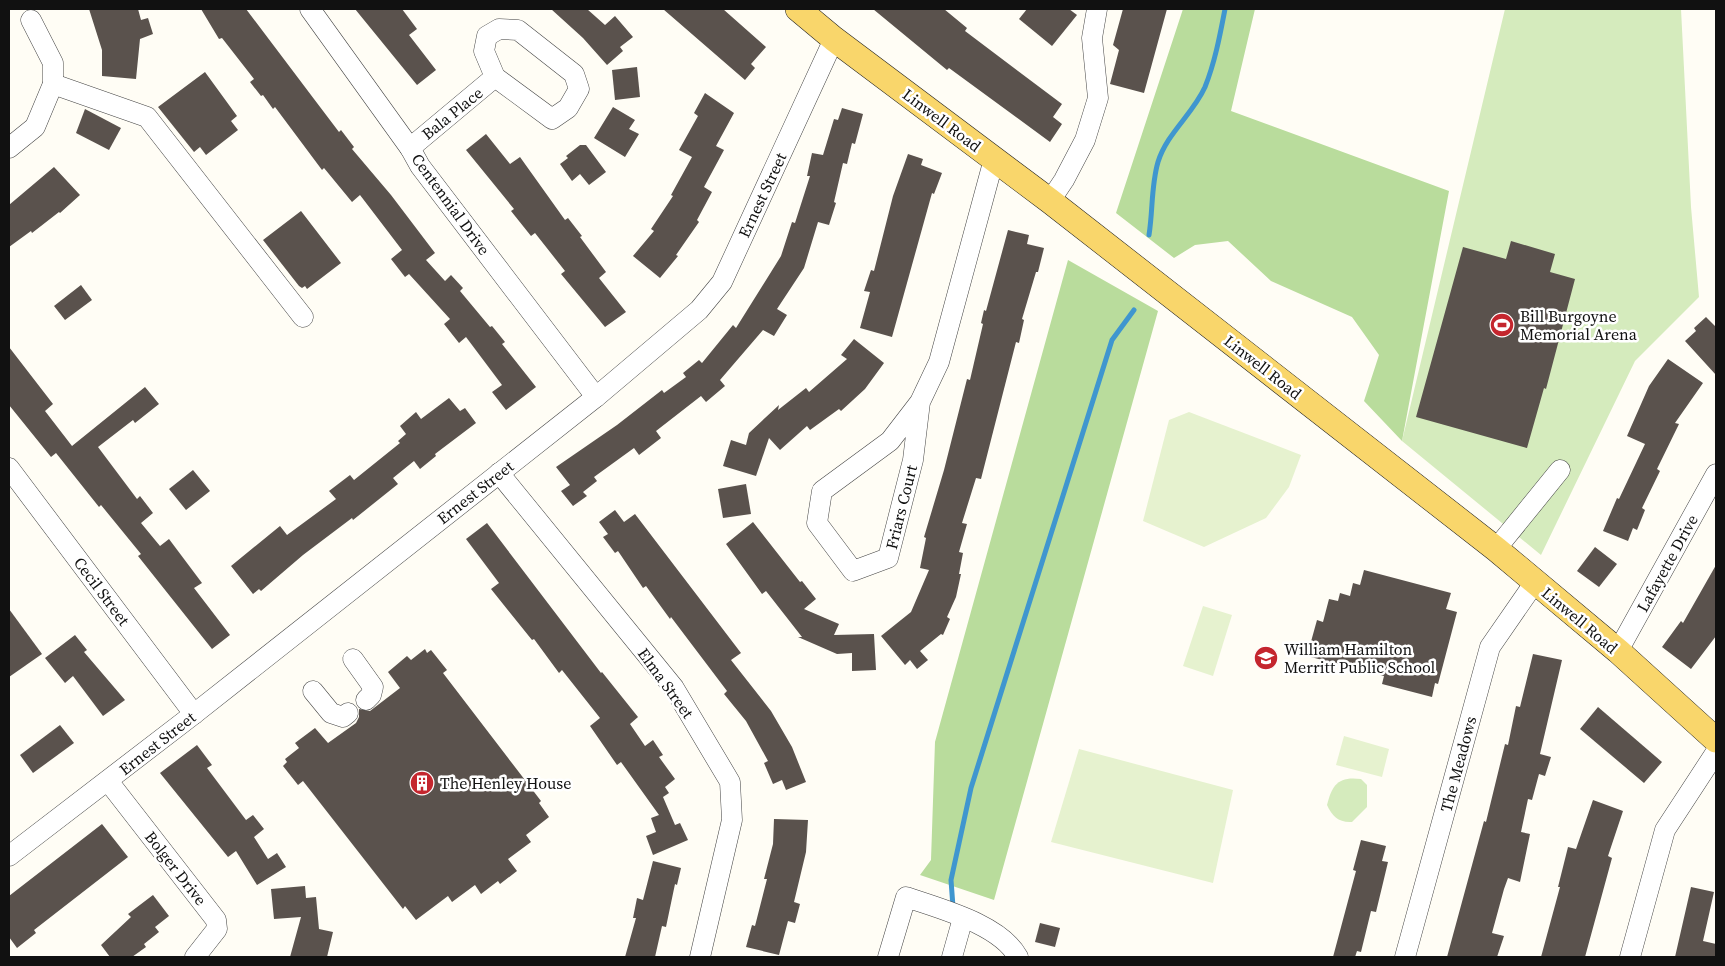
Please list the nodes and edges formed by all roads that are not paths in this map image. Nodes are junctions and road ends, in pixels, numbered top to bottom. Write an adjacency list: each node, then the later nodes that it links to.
1 (310, 9): 9 (street, Centennial Drive)
2 (798, 9): 5 (main road, Linwell Road)
3 (1096, 9): 11 (street)
4 (31, 20): 7 (street)
5 (834, 39): 10 (main road, Linwell Road); 13 (street, Ernest Street)
6 (495, 77): 6 (street, Bala Place); 9 (street, Bala Place)
7 (53, 84): 8 (street); 12 (street)
8 (9, 148)
9 (410, 148): 13 (street, Centennial Drive)
10 (994, 159): 11 (main road, Linwell Road); 14 (street, Friars Court)
11 (1050, 201): 19 (main road, Linwell Road)
12 (302, 317)
13 (596, 397): 17 (street, Ernest Street)
14 (920, 402): 14 (street, Friars Court)
15 (9, 468): 26 (street, Cecil Street)
16 (1560, 470): 19 (street)
17 (499, 474): 26 (street, Ernest Street); 33 (street, Elma Street)
18 (1716, 474): 21 (street, Lafayette Drive)
19 (1496, 548): 20 (main road, Linwell Road)
20 (1535, 582): 21 (main road, Linwell Road); 37 (street, The Meadows)
21 (1618, 651): 27 (main road, Linwell Road)
22 (353, 660): 24 (street)
23 (313, 691): 25 (street)
24 (366, 700)
25 (348, 713)
26 (194, 714): 29 (street, Ernest Street)
27 (1716, 740)
28 (1716, 752): 38 (street)
29 (108, 781): 30 (street, Ernest Street); 32 (street, Bolger Drive)
30 (9, 856)
31 (963, 918): 34 (street); 35 (street); 36 (street)
32 (195, 957)
33 (700, 957)
34 (888, 957)
35 (952, 957)
36 (1018, 957)
37 (1406, 957)
38 (1630, 957)

